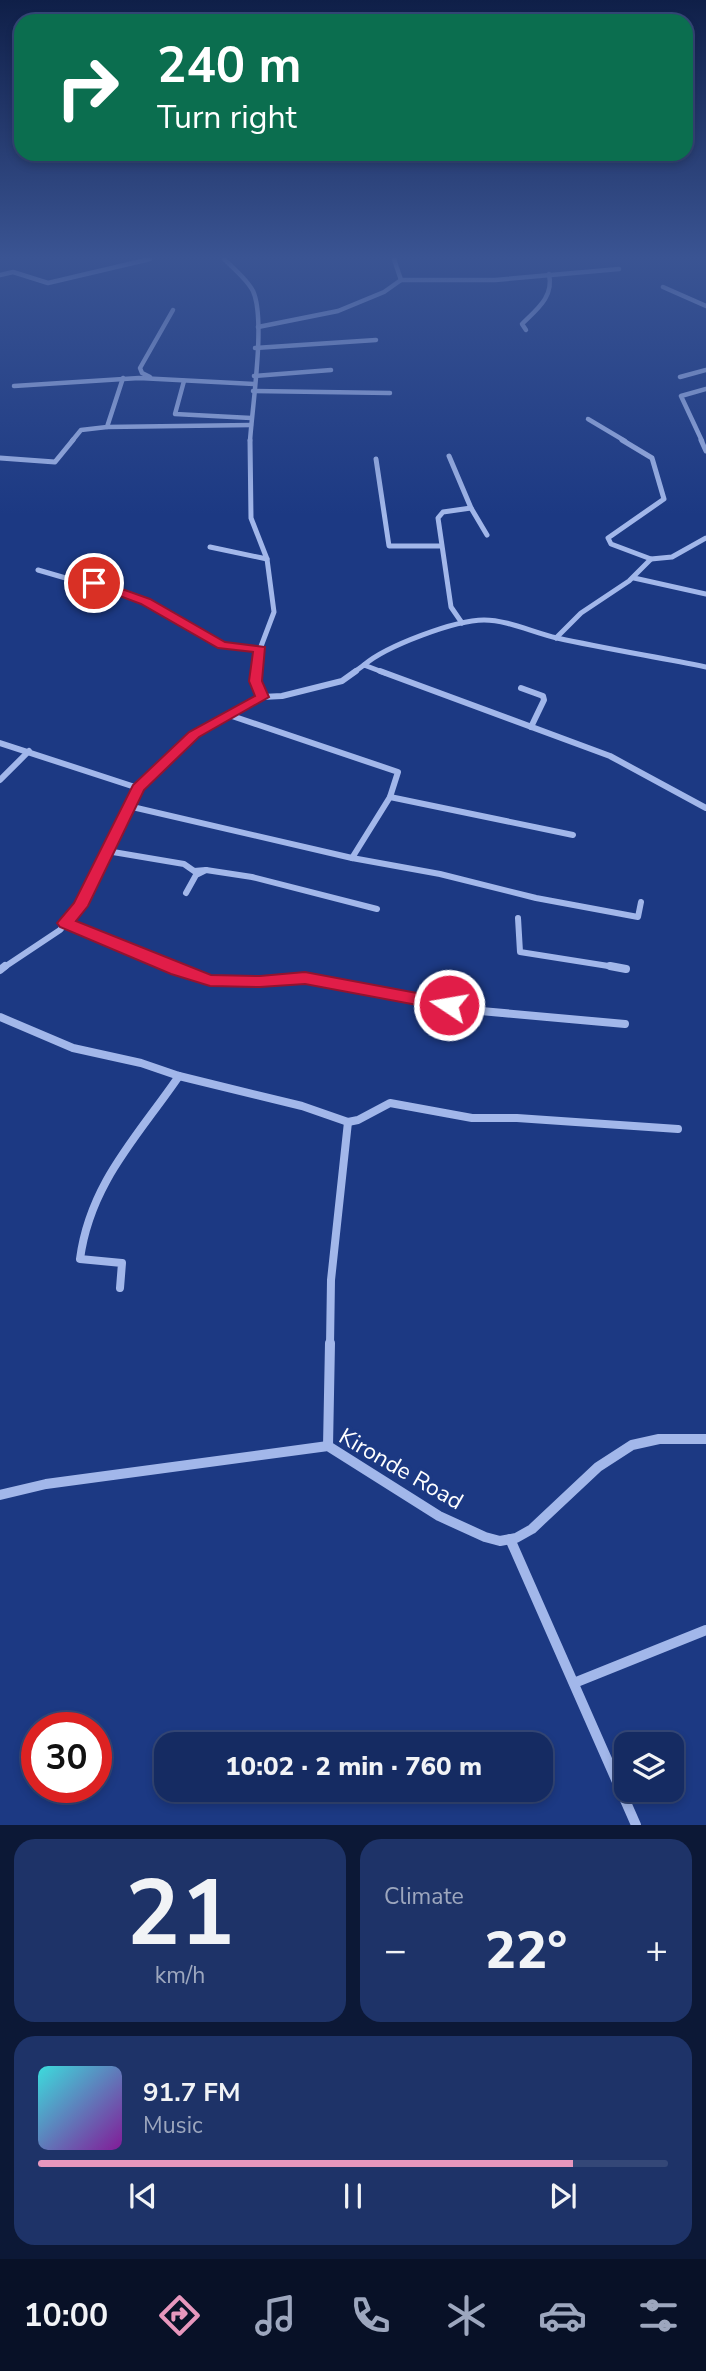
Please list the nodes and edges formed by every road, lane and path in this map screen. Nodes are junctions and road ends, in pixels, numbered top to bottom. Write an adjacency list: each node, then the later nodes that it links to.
1 (154, 344): 8 (street)
2 (256, 344): 4 (street)
3 (313, 344): 4 (street)
4 (255, 348): 7 (street)
5 (331, 370): 7 (street)
6 (706, 370): 9 (street)
7 (254, 376): 13 (street)
8 (150, 377): 10 (street); 11 (street)
9 (680, 377)
10 (122, 379): 12 (street); 21 (street)
11 (184, 381): 13 (street); 16 (street)
12 (13, 386)
13 (253, 388): 15 (street); 17 (street)
14 (706, 389): 22 (street)
15 (390, 393)
16 (175, 414): 17 (street); 20 (street)
17 (251, 418): 19 (street)
18 (588, 419): 32 (street)
19 (251, 425): 20 (street); 31 (street)
20 (171, 426): 21 (street)
21 (107, 427): 24 (street)
22 (706, 451)
23 (449, 456): 26 (street)
24 (0, 458)
25 (376, 459): 30 (street)
26 (471, 508): 27 (street); 30 (street)
27 (487, 535)
28 (706, 538): 32 (street)
29 (210, 547): 31 (street)
30 (440, 547): 36 (street)
31 (267, 559): 38 (street)
32 (651, 559): 34 (street)
33 (38, 570): 38 (street)
34 (634, 578): 35 (street); 37 (street)
35 (706, 594)
36 (462, 623): 37 (street); 39 (street)
37 (556, 638): 40 (street)
38 (260, 649): 42 (street)
39 (364, 665): 42 (street); 44 (street)
40 (706, 667)
41 (521, 688): 44 (street)
42 (262, 697): 43 (street)
43 (229, 715): 48 (street); 49 (street)
44 (531, 727): 51 (street)
45 (0, 743): 46 (street)
46 (29, 751): 47 (street); 48 (street)
47 (0, 780)
48 (138, 788): 50 (street)
49 (390, 797): 52 (street); 54 (street)
50 (128, 806): 53 (street); 54 (street)
51 (706, 808)
52 (573, 835)
53 (107, 851): 55 (street); 60 (street)
54 (352, 858): 57 (street)
55 (206, 870): 56 (street); 58 (street)
56 (187, 893)
57 (641, 902)
58 (377, 909)
59 (519, 918): 61 (street)
60 (65, 923): 62 (street); 64 (street)
61 (626, 969)
62 (0, 970)
63 (0, 1017): 65 (street)
64 (625, 1024)
65 (179, 1076): 66 (street); 68 (street)
66 (348, 1122): 67 (street); 70 (street)
67 (678, 1129)
68 (120, 1288)
69 (706, 1439): 72 (street)
70 (328, 1446): 71 (street, Kironde Road); 72 (street, Kironde Road)
71 (0, 1495)
72 (510, 1539): 74 (street)
73 (706, 1630): 74 (street)
74 (574, 1683): 75 (street)
75 (636, 1825)

